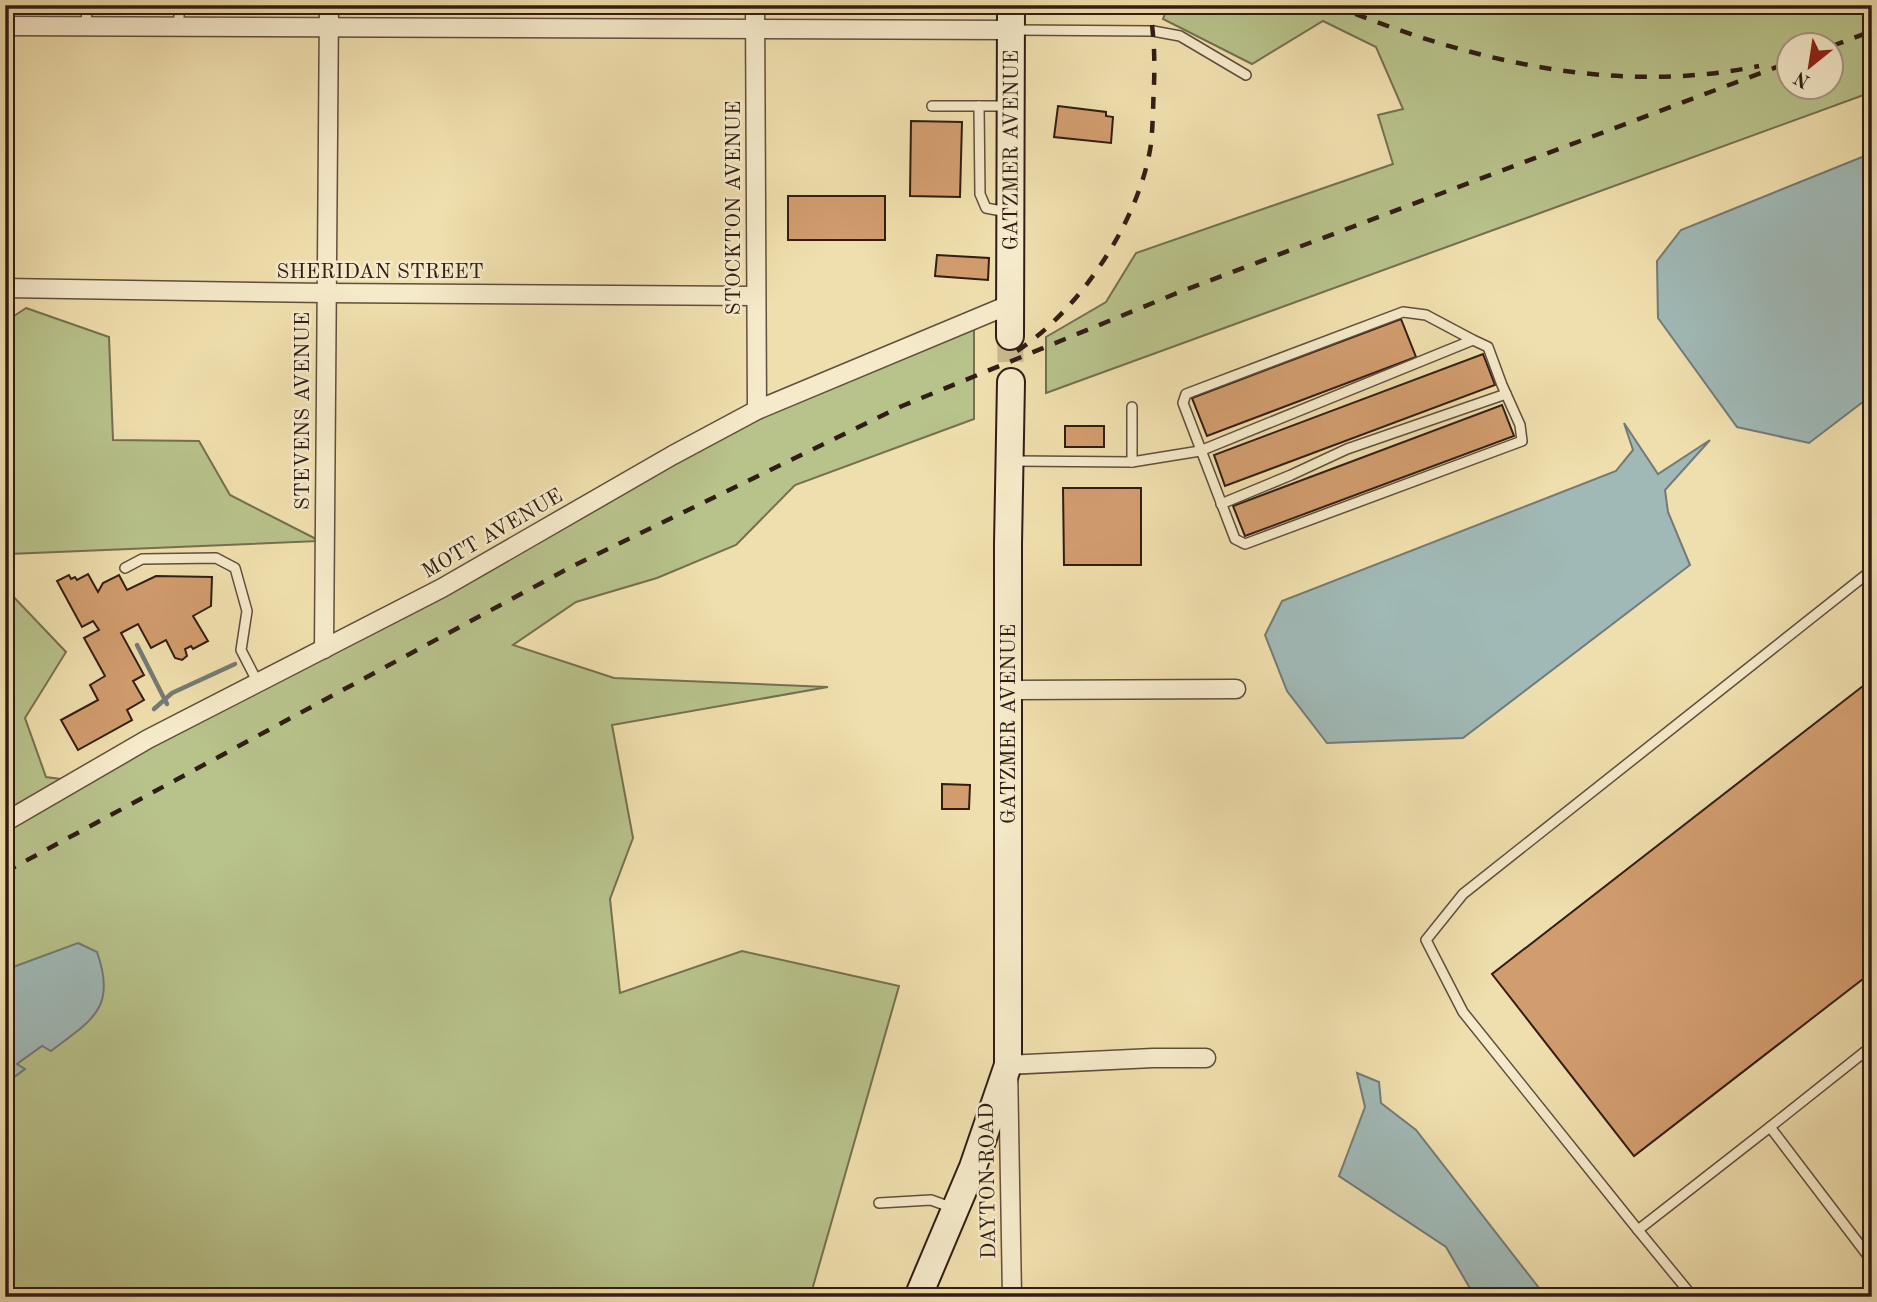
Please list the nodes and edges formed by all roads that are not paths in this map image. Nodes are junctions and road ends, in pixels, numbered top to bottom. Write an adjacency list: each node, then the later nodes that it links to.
1 (87, 5): 7 (lane)
2 (179, 5): 8 (lane)
3 (329, 5): 9 (street, STEVENS AVENUE)
4 (755, 5): 10 (street, STOCKTON AVENUE)
5 (1011, 18): 10 (street); 11 (lane); 14 (street, GATZMER AVENUE)
6 (5, 26): 7 (street)
7 (86, 26): 8 (street)
8 (179, 26): 9 (street)
9 (329, 27): 10 (street); 17 (street, STEVENS AVENUE)
10 (755, 30): 18 (street, STOCKTON AVENUE)
11 (1246, 75)
12 (932, 106): 13 (lane)
13 (979, 106): 14 (lane); 15 (lane)
14 (1010, 106): 15 (street, GATZMER AVENUE)
15 (1010, 212): 19 (street, GATZMER AVENUE)
16 (5, 288): 17 (street, SHERIDAN STREET)
17 (326, 293): 18 (street, SHERIDAN STREET); 32 (street, STEVENS AVENUE)
18 (755, 296): 25 (street, STOCKTON AVENUE)
19 (1011, 304): 20 (street, GATZMER AVENUE); 25 (street, MOTT AVENUE)
20 (1010, 336)
21 (1473, 340): 23 (lane); 26 (lane); 26 (lane)
22 (1012, 382): 27 (street, GATZMER AVENUE)
23 (1506, 394): 29 (lane); 29 (lane)
24 (1132, 407): 28 (lane)
25 (757, 410): 32 (street, MOTT AVENUE)
26 (1200, 451): 28 (lane); 29 (lane)
27 (1010, 460): 28 (lane); 35 (street, GATZMER AVENUE)
28 (1132, 461)
29 (1221, 503)
30 (125, 568): 33 (lane)
31 (1872, 570): 43 (lane)
32 (324, 649): 33 (street, MOTT AVENUE)
33 (258, 682): 36 (street, MOTT AVENUE)
34 (1236, 689): 35 (street)
35 (1008, 690): 39 (street, GATZMER AVENUE)
36 (5, 822)
37 (1872, 1046): 40 (lane)
38 (1206, 1058): 39 (street)
39 (1008, 1065): 42 (street, GATZMER AVENUE); 46 (street, DAYTON ROAD)
40 (1770, 1127): 43 (lane); 44 (lane)
41 (879, 1203): 42 (lane)
42 (955, 1209): 45 (street, GATZMER AVENUE)
43 (1638, 1230): 47 (lane)
44 (1872, 1261)
45 (918, 1297)
46 (1012, 1297)
47 (1693, 1297)

